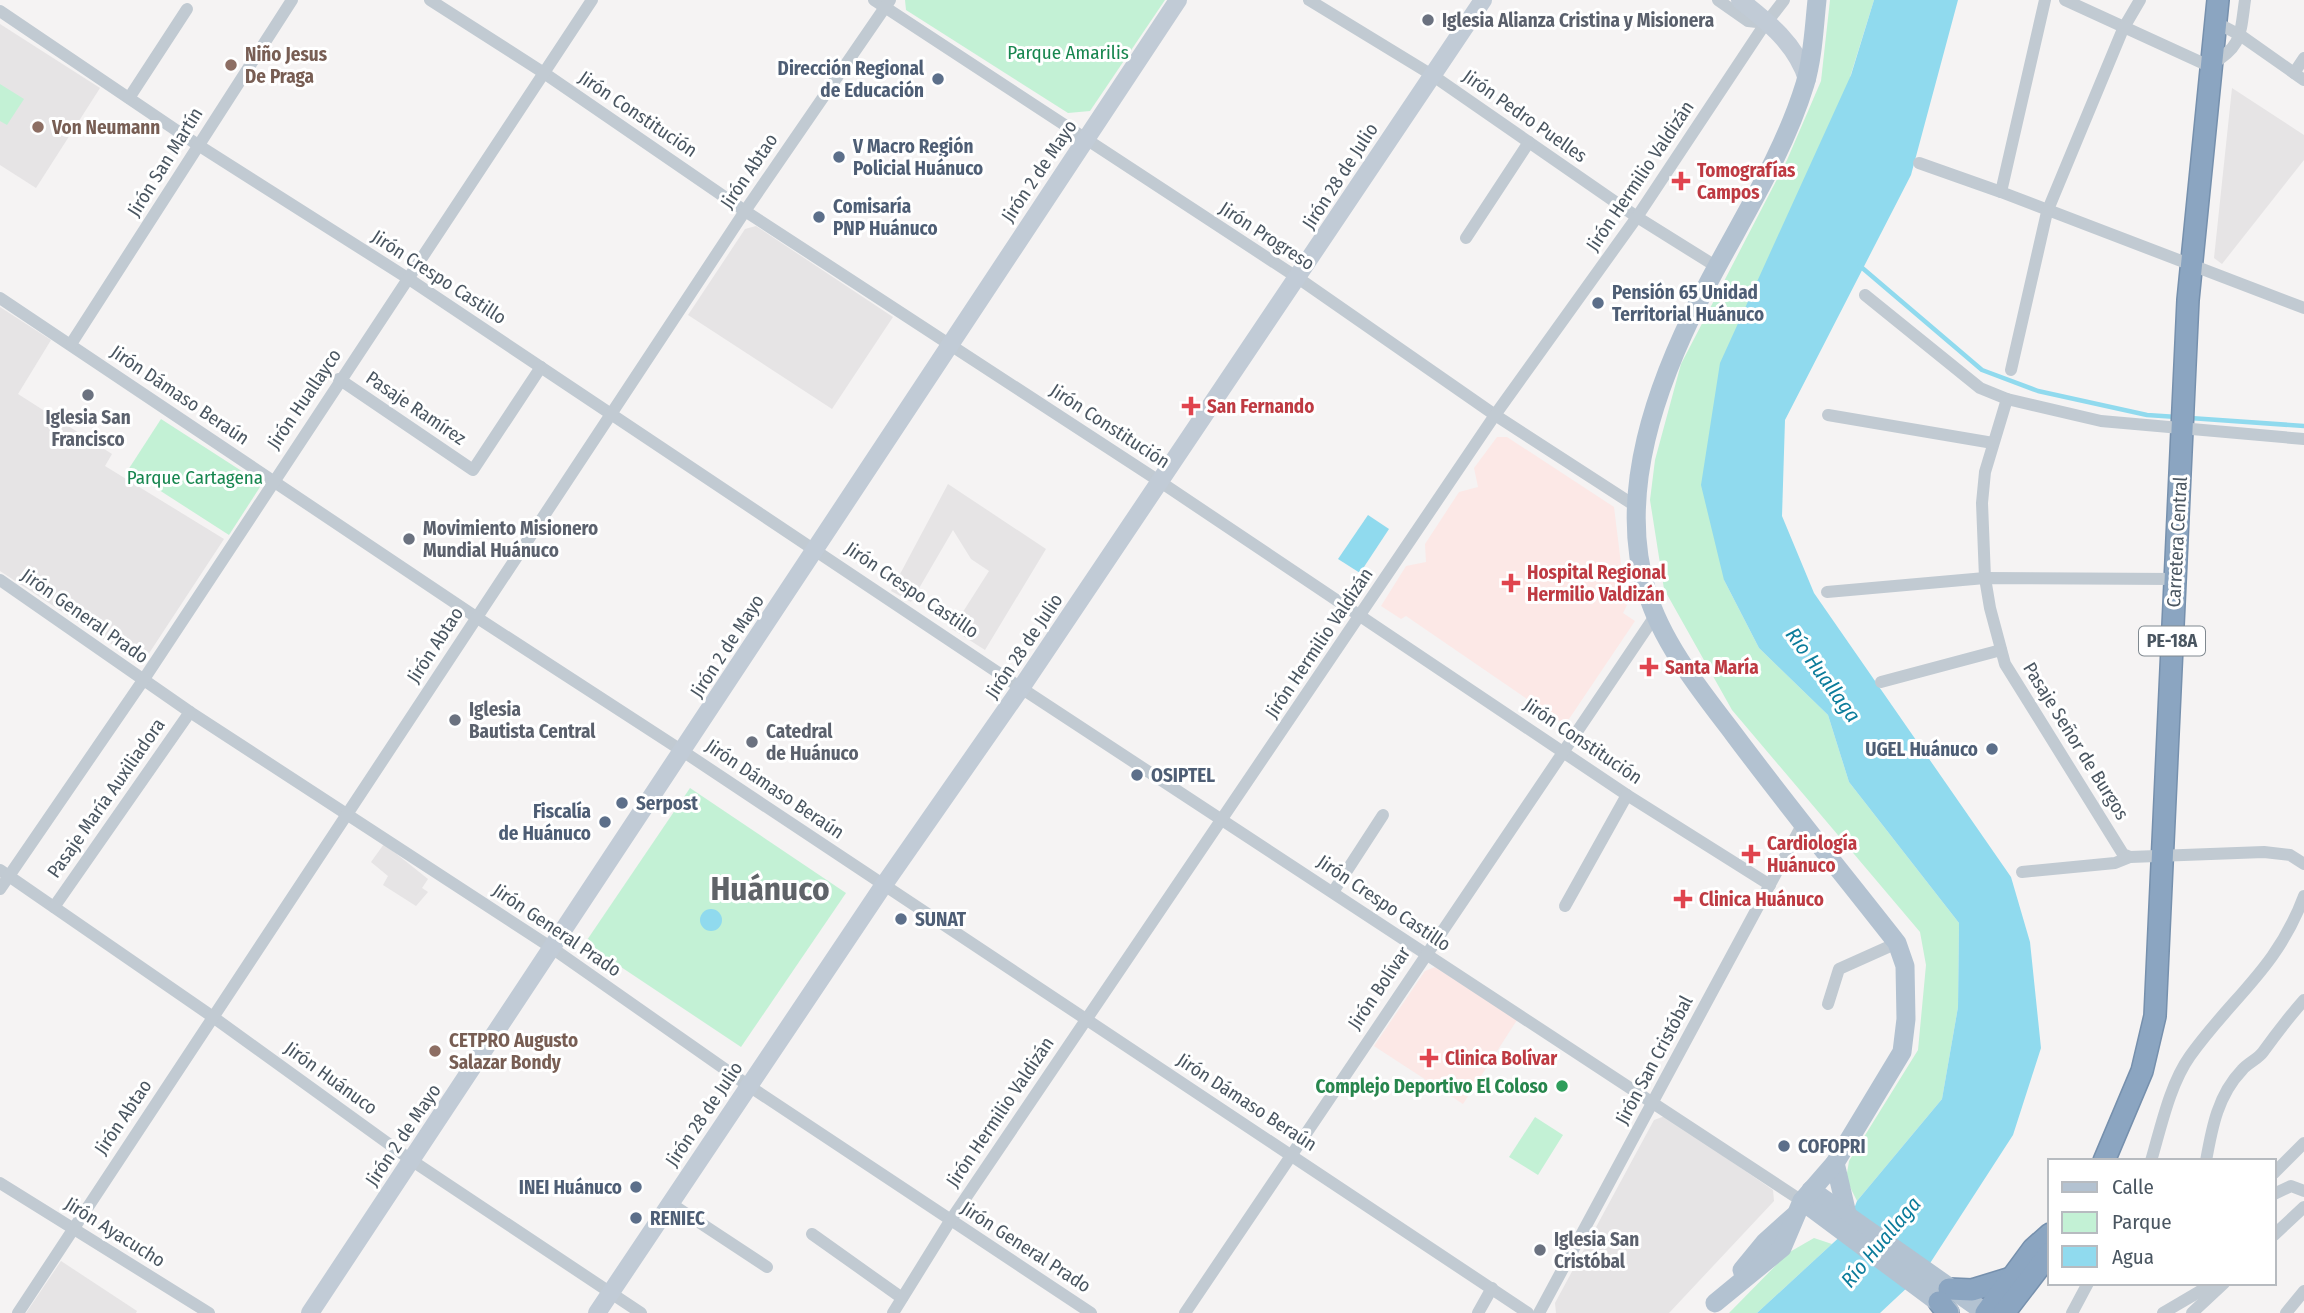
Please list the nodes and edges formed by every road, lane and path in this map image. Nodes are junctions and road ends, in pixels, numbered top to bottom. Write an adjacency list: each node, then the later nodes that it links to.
1 (3, 0): 18 (street)
2 (292, 0): 34 (street, Jirón San Martín)
3 (430, 0): 27 (street, Jirón Constitución)
4 (592, 0): 27 (street, Jirón Huallayco)
5 (1178, 0): 32 (street, Jirón 2 de Mayo)
6 (1309, 0): 28 (street, Jirón Pedro Puelles)
7 (1483, 0): 28 (street, Jirón 28 de Julio)
8 (1718, 0): 22 (street)
9 (1740, 0): 22 (street)
10 (1784, 0): 22 (street, Jirón Hermilio Valdizán)
11 (2046, 0): 36 (street)
12 (2065, 0): 23 (street)
13 (2140, 0): 23 (street)
14 (2218, 0): 21 (highway, Carretera Central / PE-18A)
15 (2245, 0): 24 (street)
16 (883, 2): 32 (street, Jirón Progreso); 37 (street, Jirón Abtao)
17 (1816, 3): 30 (main road)
18 (0, 5)
19 (187, 9): 31 (street)
20 (0, 11): 31 (street, Jirón Crespo Castillo)
21 (2215, 22): 24 (street); 26 (highway, Carretera Central / PE-18A)
22 (1766, 23): 30 (street); 39 (street, Jirón Hermilio Valdizán)
23 (2123, 29): 26 (street); 38 (street)
24 (2240, 35): 26 (street); 29 (street)
25 (2304, 58): 29 (street)
26 (2209, 66): 41 (highway, Carretera Central / PE-18A)
27 (544, 73): 37 (street, Jirón Constitución); 44 (street, Jirón Huallayco)
28 (1432, 75): 33 (street, Jirón Pedro Puelles); 43 (street, Jirón 28 de Julio)
29 (2299, 77)
30 (1807, 79): 42 (main road)
31 (129, 98): 34 (street, Jirón Crespo Castillo)
32 (1085, 141): 43 (street, Jirón Progreso); 49 (street, Jirón 2 de Mayo)
33 (1529, 142): 39 (street, Jirón Pedro Puelles); 40 (street)
34 (198, 145): 44 (street, Jirón Crespo Castillo); 48 (street, Jirón San Martín)
35 (1919, 163): 36 (street)
36 (2001, 192): 38 (street)
37 (745, 211): 49 (street, Jirón Constitución); 54 (street, Jirón Abtao)
38 (2047, 212): 41 (street); 51 (street)
39 (1637, 217): 42 (street, Jirón Pedro Puelles); 55 (street, Jirón Hermilio Valdizán)
40 (1466, 237)
41 (2190, 266): 47 (street); 57 (highway, Carretera Central / PE-18A)
42 (1717, 267): 62 (main road)
43 (1298, 278): 55 (street, Jirón Progreso); 61 (street, Jirón 28 de Julio)
44 (409, 279): 50 (street, Jirón Crespo Castillo); 52 (street, Jirón Huallayco)
45 (1865, 295): 53 (street)
46 (0, 298): 48 (street, Jirón Dámaso Beraún)
47 (2304, 308)
48 (71, 344): 60 (street, Jirón Dámaso Beraún)
49 (948, 344): 61 (street, Jirón Constitución); 63 (street, Jirón 2 de Mayo)
50 (541, 367): 52 (street, Pasaje Ramírez); 54 (street, Jirón Crespo Castillo)
51 (2011, 370)
52 (339, 379): 60 (street, Jirón Huallayco)
53 (2007, 399): 57 (street); 59 (street, Pasaje Señor de Burgos)
54 (612, 415): 63 (street, Jirón Crespo Castillo); 70 (street, Jirón Abtao)
55 (1495, 415): 62 (street, Jirón Progreso); 68 (street, Jirón Hermilio Valdizán)
56 (1828, 415): 59 (street)
57 (2182, 429): 58 (street); 65 (highway, Carretera Central / PE-18A)
58 (2304, 439)
59 (1993, 443): 64 (street, Pasaje Señor de Burgos)
60 (273, 481): 70 (street, Jirón Dámaso Beraún); 72 (street, Jirón Huallayco)
61 (1159, 481): 68 (street, Jirón Constitución); 74 (street, Jirón 28 de Julio)
62 (1637, 507): 69 (main road)
63 (816, 548): 74 (street, Jirón Crespo Castillo); 77 (street, Jirón 2 de Mayo)
64 (1984, 578): 65 (street); 67 (street); 71 (street, Pasaje Señor de Burgos)
65 (2175, 579): 83 (highway, Carretera Central / PE-18A)
66 (0, 580): 72 (street, Jirón General Prado)
67 (1827, 592)
68 (1360, 616): 76 (street, Jirón Constitución); 81 (street, Jirón Hermilio Valdizán)
69 (1655, 616): 76 (street, Jirón Bolívar); 82 (main road)
70 (476, 617): 77 (street, Jirón Dámaso Beraún); 80 (street, Jirón Abtao)
71 (2001, 650): 73 (street); 84 (street, Pasaje Señor de Burgos)
72 (144, 679): 75 (street, Jirón General Prado); 87 (street, Jirón Huallayco)
73 (1881, 682)
74 (1021, 688): 81 (street, Jirón Crespo Castillo); 89 (street, Jirón 28 de Julio)
75 (190, 712): 80 (street, Jirón General Prado); 94 (street, Pasaje María Auxiliadora)
76 (1563, 751): 78 (street, Jirón Constitución); 97 (street, Jirón Bolívar)
77 (684, 752): 89 (street, Jirón Dámaso Beraún); 96 (street, Jirón 2 de Mayo)
78 (1627, 795): 88 (street, Jirón Constitución); 93 (street)
79 (1383, 815): 91 (street)
80 (346, 816): 96 (street, Jirón General Prado); 100 (street, Jirón Abtao)
81 (1224, 819): 91 (street, Jirón Crespo Castillo); 101 (street, Jirón Hermilio Valdizán)
82 (1802, 825): 88 (street, Jirón San Cristóbal); 95 (main road)
83 (2161, 855): 84 (street); 85 (street); 106 (highway, Carretera Central / PE-18A)
84 (2130, 858): 86 (street)
85 (2304, 864)
86 (2022, 872)
87 (4, 873): 90 (street, Jirón Huallayco); 94 (street, Jirón Huánuco)
88 (1770, 885): 103 (street, Jirón San Cristóbal)
89 (883, 886): 101 (street, Jirón Dámaso Beraún); 102 (street, Jirón 28 de Julio)
90 (0, 889)
91 (1333, 892): 97 (street, Jirón Crespo Castillo)
92 (2304, 896): 107 (street)
93 (1565, 906)
94 (54, 907): 100 (street, Jirón Huánuco)
95 (1897, 943): 99 (street); 110 (main road)
96 (552, 948): 102 (street, Jirón General Prado); 109 (street, Jirón 2 de Mayo)
97 (1426, 954): 103 (street, Jirón Crespo Castillo); 105 (street, Jirón Bolívar)
98 (2304, 1000): 108 (street)
99 (1828, 1004)
100 (213, 1017): 109 (street, Jirón Huánuco); 120 (street, Jirón Abtao)
101 (1086, 1020): 105 (street, Jirón Dámaso Beraún); 119 (street, Jirón Hermilio Valdizán)
102 (750, 1086): 116 (street, Jirón 28 de Julio); 119 (street, Jirón General Prado)
103 (1653, 1102): 115 (street, Jirón Crespo Castillo); 146 (street, Jirón San Cristóbal)
104 (2304, 1143): 111 (street)
105 (1291, 1153): 130 (street, Jirón Dámaso Beraún); 143 (street, Jirón Bolívar)
106 (2105, 1159)
107 (2152, 1159)
108 (2206, 1159)
109 (411, 1160): 132 (street, Jirón Huánuco); 138 (street, Jirón 2 de Mayo)
110 (1835, 1163): 115 (main road); 118 (main road)
111 (2276, 1171)
112 (0, 1184): 120 (street, Jirón Ayacucho)
113 (2304, 1191): 114 (street)
114 (2276, 1193)
115 (1804, 1202): 118 (main road); 135 (main road)
116 (670, 1203): 125 (street); 132 (street, Jirón 28 de Julio)
117 (2304, 1207): 121 (street)
118 (1845, 1220): 134 (main road)
119 (950, 1221): 133 (street, Jirón Hermilio Valdizán); 142 (street, Jirón General Prado)
120 (72, 1228): 136 (street, Jirón Abtao); 137 (street, Jirón Ayacucho)
121 (2276, 1233)
122 (813, 1234): 133 (street)
123 (2048, 1236): 126 (highway)
124 (2048, 1256): 148 (highway)
125 (767, 1267)
126 (2011, 1278): 134 (highway); 147 (highway)
127 (2087, 1285): 149 (street)
128 (2207, 1285): 150 (street)
129 (2222, 1285): 151 (street)
130 (1492, 1288): 144 (street); 145 (street, Jirón Dámaso Beraún)
131 (2304, 1291): 152 (street)
132 (611, 1292): 139 (street, Jirón 28 de Julio); 140 (street, Jirón Huánuco)
133 (902, 1298): 141 (street, Jirón Hermilio Valdizán)
134 (1943, 1299): 147 (main road)
135 (1710, 1308)
136 (18, 1313)
137 (209, 1313)
138 (310, 1313)
139 (597, 1313)
140 (641, 1313)
141 (892, 1313)
142 (1091, 1313)
143 (1185, 1313)
144 (1478, 1313)
145 (1528, 1313)
146 (1539, 1313)
147 (1986, 1313)
148 (2004, 1313)
149 (2072, 1313)
150 (2163, 1313)
151 (2192, 1313)
152 (2286, 1313)

